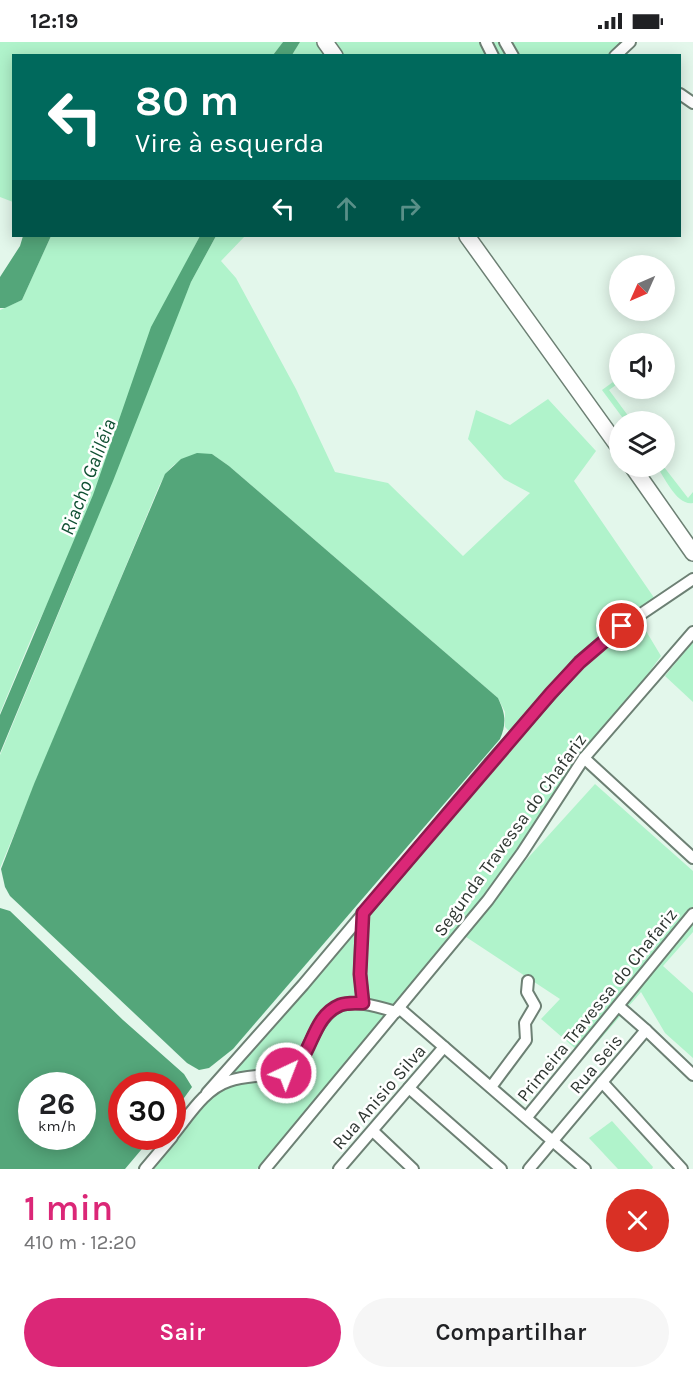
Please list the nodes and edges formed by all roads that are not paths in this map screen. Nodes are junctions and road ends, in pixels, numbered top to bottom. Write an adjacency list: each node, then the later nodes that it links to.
1 (630, 42): 2 (street)
2 (620, 54)
3 (681, 95): 4 (street)
4 (693, 104)
5 (468, 237): 6 (main road)
6 (609, 434)
7 (640, 477): 8 (main road)
8 (693, 554)
9 (693, 579): 13 (street)
10 (693, 632): 11 (street, Segunda Travessa do Chafariz)
11 (584, 758): 12 (street); 18 (street, Segunda Travessa do Chafariz)
12 (693, 858)
13 (363, 913): 16 (street); 25 (street)
14 (693, 914): 26 (street, Primeira Travessa do Chafariz)
15 (528, 981): 23 (street)
16 (363, 1003): 18 (street); 25 (street)
17 (622, 1009): 19 (street)
18 (398, 1010): 20 (street); 32 (street, Segunda Travessa do Chafariz)
19 (646, 1030): 21 (street, Rua Seis); 22 (street, Rua Seis)
20 (444, 1047): 23 (street); 24 (street, Rua Anisio Silva)
21 (693, 1075)
22 (602, 1082): 29 (street, Rua Seis); 38 (street)
23 (491, 1087): 26 (street)
24 (409, 1088): 28 (street, Rua Anisio Silva); 35 (street)
25 (207, 1093): 27 (street)
26 (527, 1117): 29 (street)
27 (186, 1119)
28 (373, 1131): 33 (street, Rua Anisio Silva); 34 (street)
29 (554, 1140): 36 (street, Rua Seis); 37 (street)
30 (161, 1150): 31 (street)
31 (145, 1169)
32 (264, 1169)
33 (339, 1169)
34 (413, 1169)
35 (501, 1169)
36 (529, 1169)
37 (585, 1169)
38 (682, 1169)

